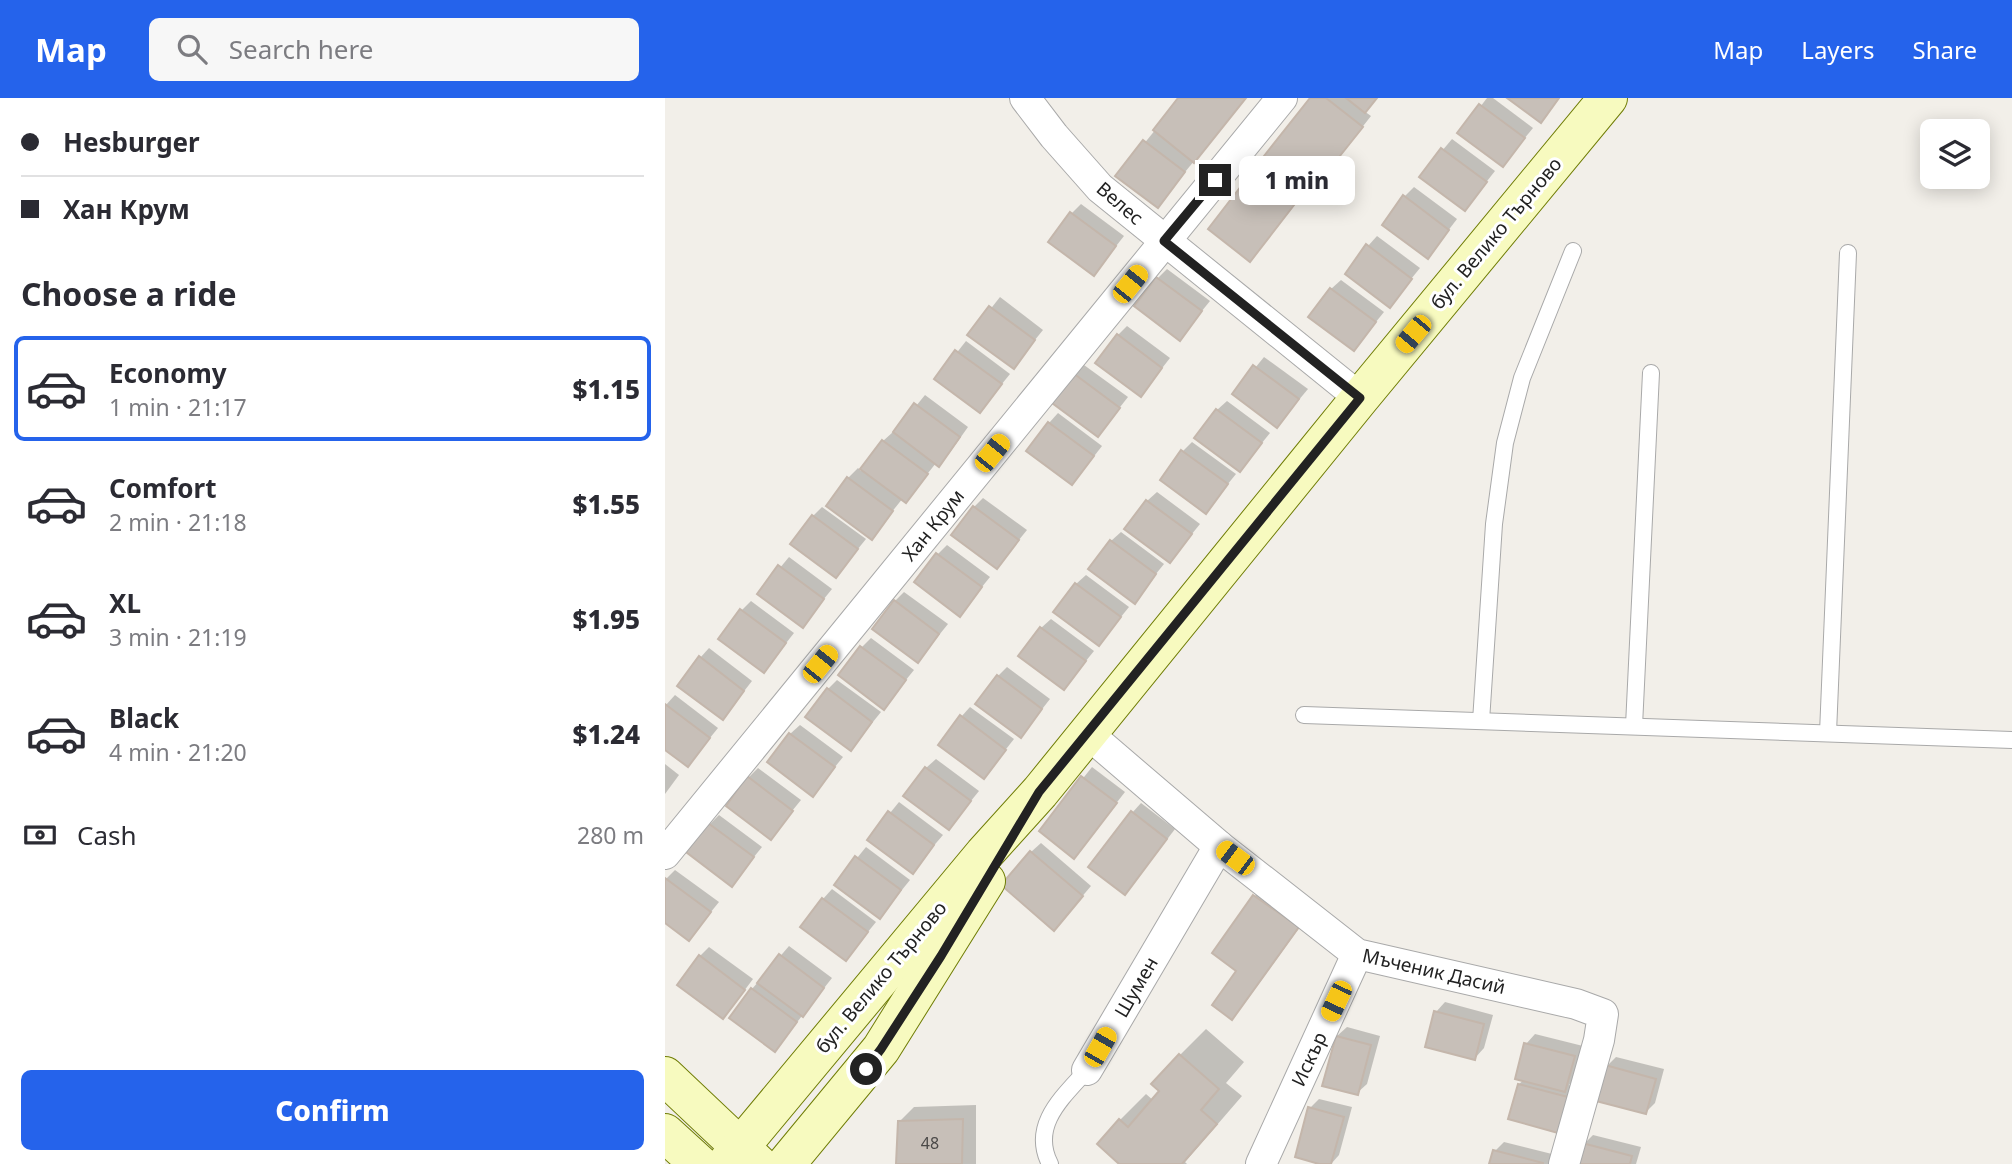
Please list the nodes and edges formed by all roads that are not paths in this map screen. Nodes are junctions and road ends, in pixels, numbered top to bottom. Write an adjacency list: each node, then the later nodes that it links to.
1 (1282, 98): 4 (street, Хан Крум)
2 (1608, 98): 8 (main road, бул. Велико Търново)
3 (1026, 99): 4 (street, Велес)
4 (1164, 241): 8 (street, Велес); 17 (street, Хан Крум)
5 (1573, 251): 10 (lane)
6 (1849, 253): 13 (lane)
7 (1651, 373): 11 (lane)
8 (1360, 398): 12 (main road, бул. Велико Търново)
9 (1304, 715): 10 (lane)
10 (1481, 721): 11 (lane)
11 (1634, 726): 13 (lane)
12 (1087, 733): 15 (main road, бул. Велико Търново); 16 (street, Мъченик Дасий)
13 (1828, 733): 14 (lane)
14 (2012, 740)
15 (1039, 792): 22 (main road, бул. Велико Търново); 24 (main road, бул. Велико Търново)
16 (1219, 846): 18 (street, Мъченик Дасий); 19 (street, Шумен)
17 (665, 854)
18 (1357, 954): 26 (street, Искър); 27 (street, Мъченик Дасий)
19 (1087, 1070): 25 (lane, Шумен)
20 (665, 1076): 22 (main road)
21 (665, 1133): 23 (main road)
22 (741, 1158)
23 (699, 1164)
24 (786, 1164)
25 (1050, 1164)
26 (1261, 1164)
27 (1564, 1164)

